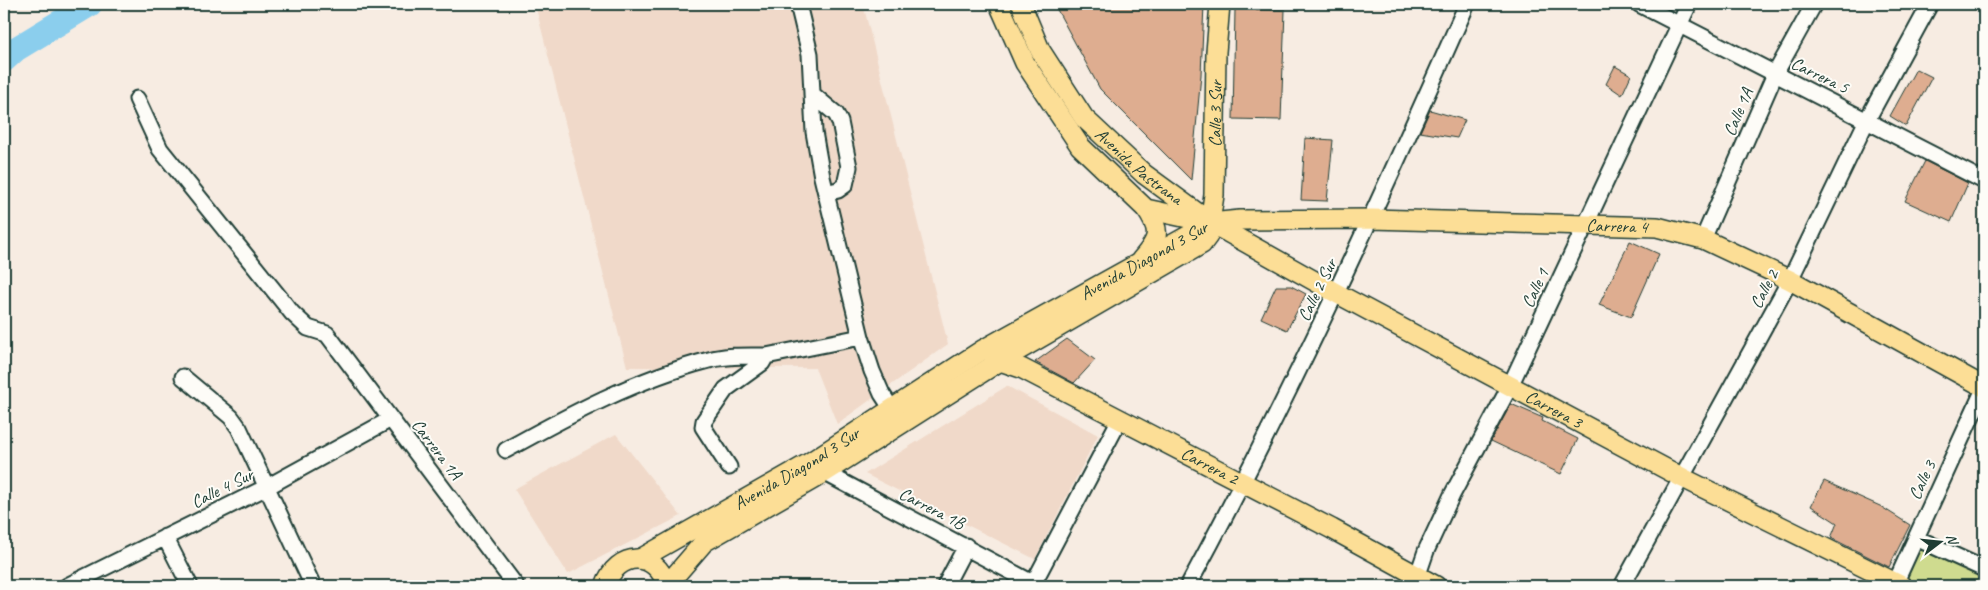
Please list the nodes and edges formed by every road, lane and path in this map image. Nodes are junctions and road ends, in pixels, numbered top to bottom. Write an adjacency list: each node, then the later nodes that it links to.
1 (798, 4): 12 (street)
2 (998, 4): 17 (main road, Avenida Pastrana)
3 (1021, 4): 19 (main road, Avenida Pastrana)
4 (1220, 4): 19 (main road, Calle 3 Sur)
5 (1467, 4): 18 (street, Calle 2 Sur)
6 (1638, 4): 10 (street, Carrera 5)
7 (1689, 4): 10 (street, Calle 1)
8 (1814, 4): 11 (street, Calle 1A)
9 (1930, 4): 14 (street, Calle 2)
10 (1679, 25): 11 (street, Carrera 5); 20 (street, Calle 1)
11 (1775, 74): 14 (street, Carrera 5); 21 (street, Calle 1A)
12 (812, 94): 16 (street); 16 (street)
13 (137, 99): 33 (street, Carrera 1A)
14 (1867, 120): 15 (street, Carrera 5); 23 (street, Calle 2)
15 (1984, 181)
16 (826, 193): 25 (street)
17 (1146, 208): 19 (main road, Avenida Pastrana); 22 (main road)
18 (1372, 219): 19 (main road, Carrera 4); 20 (main road, Carrera 4); 24 (street, Calle 2 Sur)
19 (1211, 223): 22 (main road, Avenida Diagonal 3 Sur); 24 (main road, Carrera 3); 28 (main road, Avenida Diagonal 3 Sur)
20 (1585, 226): 21 (main road, Carrera 4); 30 (street, Calle 1)
21 (1703, 239): 23 (main road, Carrera 4)
22 (1135, 266): 26 (main road, Avenida Diagonal 3 Sur)
23 (1790, 280): 31 (main road, Carrera 4); 38 (street, Calle 2)
24 (1336, 293): 30 (main road, Carrera 3); 39 (street, Calle 2 Sur)
25 (861, 337): 27 (street); 32 (street)
26 (984, 349): 28 (main road, Carrera 2); 32 (main road, Avenida Diagonal 3 Sur)
27 (766, 356): 35 (street); 36 (street)
28 (1000, 361): 32 (main road, Avenida Diagonal 3 Sur); 34 (main road, Carrera 2)
29 (183, 376): 40 (street)
30 (1510, 386): 38 (main road, Carrera 3); 46 (street, Calle 1)
31 (1984, 388): 42 (street, Calle 3)
32 (897, 416): 37 (main road, Avenida Diagonal 3 Sur)
33 (391, 419): 40 (street, Calle 4 Sur); 52 (street, Carrera 1A)
34 (1120, 419): 39 (main road, Carrera 2); 47 (street)
35 (506, 450)
36 (729, 467)
37 (816, 468): 43 (street, Carrera 1B); 44 (main road, Avenida Diagonal 3 Sur); 54 (main road, Avenida Diagonal 3 Sur)
38 (1683, 478): 48 (main road, Carrera 3); 58 (street, Calle 2)
39 (1243, 484): 46 (main road, Carrera 2); 56 (street, Calle 2 Sur)
40 (267, 487): 41 (street, Calle 4 Sur); 51 (street)
41 (165, 537): 49 (street, Calle 4 Sur); 50 (street)
42 (1916, 538): 45 (street); 48 (street, Calle 3)
43 (966, 546): 47 (street, Carrera 1B); 55 (street)
44 (640, 559): 53 (main road, Avenida Diagonal 3 Sur); 54 (main road)
45 (1984, 569)
46 (1416, 582): 57 (main road, Carrera 2)
47 (1036, 585)
48 (1897, 585)
49 (67, 586)
50 (190, 586)
51 (313, 586)
52 (516, 586)
53 (605, 586)
54 (667, 586)
55 (945, 586)
56 (1188, 586)
57 (1436, 586)
58 (1622, 586)

